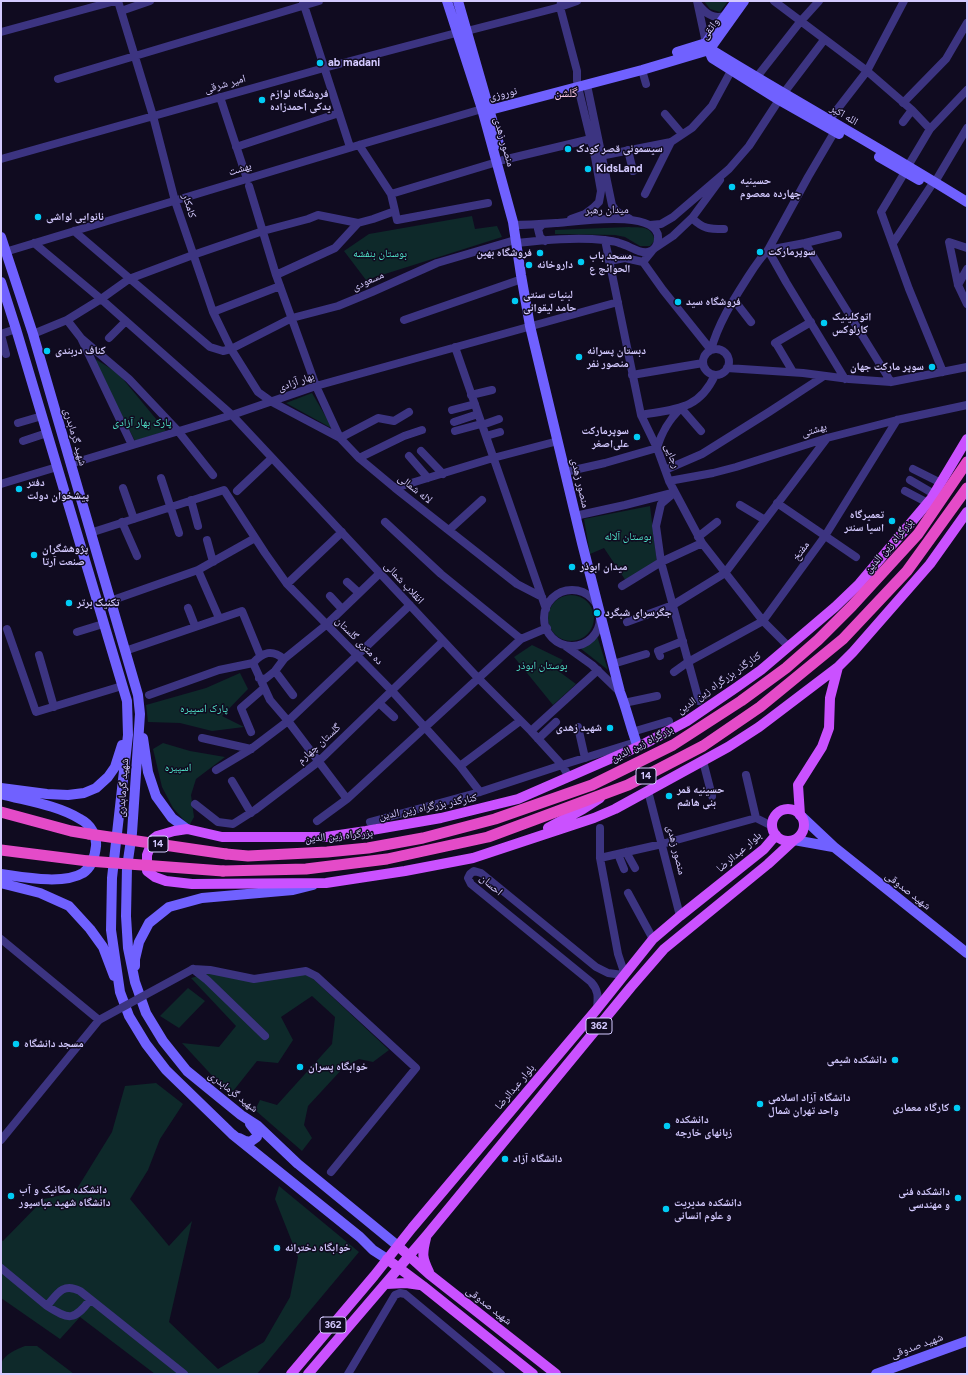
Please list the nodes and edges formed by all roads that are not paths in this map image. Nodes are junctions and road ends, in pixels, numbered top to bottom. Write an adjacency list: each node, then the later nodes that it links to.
1 (116, 1): 15 (street, کامکار); 19 (street)
2 (150, 1): 15 (street)
3 (319, 1): 13 (street)
4 (447, 1): 20 (main road, منصور زهدی)
5 (458, 1): 20 (main road, منصور زهدی)
6 (577, 1): 14 (street, امیر شرقی)
7 (736, 1): 16 (main road)
8 (744, 1): 22 (main road, واثقی)
9 (774, 1): 17 (street)
10 (819, 1): 17 (street)
11 (904, 1): 27 (street)
12 (697, 2): 16 (street); 22 (street)
13 (303, 3): 23 (street); 24 (street)
14 (561, 4): 20 (street, امیر شرقی); 30 (street)
15 (121, 11): 23 (street, کامکار)
16 (726, 15): 22 (main road)
17 (800, 22): 21 (street); 28 (street)
18 (967, 23): 35 (street)
19 (1, 32)
20 (462, 32): 24 (street, امیر شرقی); 36 (main road, منصور زهدی)
21 (824, 40): 27 (street); 34 (street)
22 (708, 47): 25 (main road, نوروزی); 26 (main road); 28 (main road, الله اکبر); 30 (main road, نوروزی)
23 (135, 57): 29 (street); 40 (street, کامکار)
24 (324, 68): 33 (street, امیر شرقی); 38 (street)
25 (642, 70): 30 (main road, نوروزی); 31 (street)
26 (731, 71): 34 (main road); 45 (street)
27 (867, 71): 35 (street); 42 (street)
28 (756, 78): 34 (main road, الله اکبر)
29 (58, 79)
30 (581, 81): 36 (main road, نوروزی); 46 (street)
31 (646, 84)
32 (967, 90): 44 (street)
33 (220, 97): 40 (street, امیر شرقی); 49 (street)
34 (781, 97): 42 (main road, الله اکبر); 55 (street)
35 (903, 103): 37 (street)
36 (486, 108): 48 (street, بهشت); 54 (main road, منصور زهدی)
37 (912, 110): 41 (street); 44 (street)
38 (339, 113): 49 (street); 50 (street)
39 (665, 114): 45 (street)
40 (153, 116): 53 (street, امیر شرقی); 62 (street, کامکار)
41 (903, 122)
42 (834, 125): 56 (main road, الله اکبر); 86 (street)
43 (967, 128): 59 (street)
44 (930, 129): 56 (street)
45 (682, 134): 47 (street)
46 (594, 139): 52 (street); 54 (street)
47 (671, 142): 51 (street); 61 (street)
48 (359, 145): 50 (street, بهشت); 60 (street)
49 (236, 147): 58 (street)
50 (350, 147): 58 (street, بهشت)
51 (628, 150): 52 (street); 57 (street)
52 (598, 156): 68 (street); 71 (street)
53 (1, 159)
54 (500, 161): 60 (street); 70 (main road, منصور زهدی)
55 (729, 169): 67 (street); 72 (street)
56 (906, 169): 59 (main road, الله اکبر); 83 (street)
57 (633, 171)
58 (248, 182): 62 (street, بهشت); 75 (street)
59 (933, 184): 63 (main road, الله اکبر); 65 (main road); 83 (street)
60 (391, 194): 66 (street)
61 (645, 194)
62 (175, 201): 74 (street, بهشت); 88 (street, کامکار)
63 (967, 202)
64 (488, 203): 66 (street)
65 (967, 208)
66 (396, 211): 69 (street)
67 (692, 218): 73 (street); 85 (street)
68 (632, 220): 71 (street, میدان رهبر); 72 (street, میدان رهبر)
69 (358, 223): 75 (street); 92 (street)
70 (513, 223): 71 (street, میدان رهبر); 79 (main road, منصور زهدی)
71 (545, 224): 80 (street)
72 (650, 225): 85 (street)
73 (724, 229)
74 (74, 231): 81 (street, بهشت); 93 (street)
75 (263, 231): 88 (street); 92 (street)
76 (838, 235): 82 (street)
77 (1, 237): 87 (main road, شهید گرمابدری)
78 (605, 240): 80 (street); 85 (street); 89 (street, رجایی)
79 (516, 241): 80 (street); 94 (main road, منصور زهدی); 103 (street, مسعودی)
80 (545, 241)
81 (34, 243): 87 (street, بهشت); 98 (street, انقلاب شمالی)
82 (805, 243): 86 (street); 129 (street)
83 (893, 243): 123 (street)
84 (967, 248): 96 (street)
85 (654, 249): 90 (street)
86 (768, 250): 99 (street); 108 (street)
87 (3, 253): 112 (main road, شهید گرمابدری)
88 (192, 255): 93 (street); 102 (street, کامکار)
89 (609, 261): 90 (street); 100 (street, رجایی)
90 (642, 262): 117 (street)
91 (967, 269): 96 (street)
92 (276, 275): 97 (street)
93 (129, 279): 98 (street); 116 (street)
94 (522, 279): 105 (street); 109 (main road, منصور زهدی)
95 (1, 282): 110 (main road, شهید گرمابدری)
96 (958, 285): 101 (street)
97 (280, 286): 102 (street); 103 (street)
98 (101, 299): 104 (street); 106 (street, انقلاب شمالی)
99 (734, 300): 107 (street); 117 (street)
100 (618, 302): 109 (street, بهار آزادی); 126 (street, رجایی)
101 (967, 304)
102 (213, 312): 116 (street, کامکار)
103 (292, 318): 116 (street, مسعودی); 130 (street)
104 (67, 320): 112 (street); 113 (street)
105 (404, 320)
106 (126, 321): 114 (street); 141 (street, انقلاب شمالی)
107 (751, 322)
108 (811, 322): 122 (street); 128 (street)
109 (530, 326): 115 (street, بهار آزادی); 160 (main road, منصور زهدی)
110 (16, 329): 111 (street); 143 (main road, شهید گرمابدری)
111 (1, 334): 118 (street)
112 (33, 334): 168 (main road, شهید گرمابدری)
113 (81, 338): 150 (street); 161 (street)
114 (109, 338)
115 (455, 347): 130 (street, بهار آزادی); 133 (street)
116 (231, 349): 134 (street, کامکار)
117 (711, 350): 119 (street); 120 (street)
118 (6, 354)
119 (703, 363): 125 (street); 126 (street)
120 (727, 368): 122 (street); 125 (street)
121 (967, 368): 123 (street)
122 (793, 372): 124 (street)
123 (943, 372): 129 (street)
124 (803, 373): 127 (street); 131 (street)
125 (715, 374): 137 (street)
126 (632, 375): 142 (street, رجایی)
127 (824, 376): 128 (street); 131 (street)
128 (845, 379): 129 (street)
129 (891, 382)
130 (316, 386): 134 (street, بهار آزادی); 156 (street)
131 (810, 386): 172 (street)
132 (492, 390): 133 (street)
133 (472, 395): 135 (street)
134 (272, 402): 141 (street, بهار آزادی); 156 (street, لاله شمالی)
135 (475, 404): 138 (street); 140 (street)
136 (967, 405): 145 (street, بهشتی)
137 (681, 408): 142 (street); 152 (street); 162 (street)
138 (452, 410)
139 (408, 412): 156 (street)
140 (478, 414): 146 (street); 148 (street)
141 (232, 415): 150 (street, بهار آزادی); 165 (street, انقلاب شمالی)
142 (641, 415): 162 (street, رجایی)
143 (42, 416): 147 (street); 154 (main road, شهید گرمابدری)
144 (499, 419): 148 (street)
145 (897, 420): 157 (street, بهشتی); 207 (street, مفتخ)
146 (454, 422)
147 (18, 423)
148 (482, 424): 151 (street); 155 (street)
149 (422, 430): 166 (street)
150 (178, 431): 161 (street, بهار آزادی); 175 (street)
151 (455, 431)
152 (701, 431)
153 (500, 432): 155 (street)
154 (47, 433): 159 (street); 170 (main road, شهید گرمابدری)
155 (486, 436): 167 (street)
156 (340, 438): 166 (street, لاله شمالی)
157 (827, 438): 179 (street, بهشتی); 193 (street)
158 (967, 439): 180 (main road, کنارگذر بزرگراه زین الدین)
159 (23, 441)
160 (558, 441): 167 (street); 173 (main road, منصور زهدی)
161 (132, 445): 168 (street, بهار آزادی)
162 (658, 448): 172 (street, رجایی); 173 (street)
163 (421, 451): 174 (street)
164 (409, 456): 177 (street)
165 (272, 458): 186 (street); 204 (street, انقلاب شمالی)
166 (359, 458): 183 (street, لاله شمالی)
167 (493, 458): 174 (street); 224 (street)
168 (70, 464): 170 (main road); 205 (main road, شهید گرمابدری)
169 (965, 465): 218 (highway, بزرگراه زین الدین / 14)
170 (57, 467): 181 (street); 235 (main road, شهید گرمابدری)
171 (913, 469): 180 (street)
172 (665, 470): 179 (street, رجایی)
173 (565, 472): 196 (main road, منصور زهدی)
174 (443, 474): 177 (street)
175 (213, 475)
176 (161, 478): 194 (street)
177 (428, 478): 183 (street)
178 (910, 480): 188 (street)
179 (669, 481): 187 (street, رجایی)
180 (941, 483): 188 (main road, کنارگذر بزرگراه زین الدین)
181 (1, 484)
182 (123, 488): 197 (street)
183 (395, 488): 203 (street, لاله شمالی)
184 (967, 488): 303 (highway, 14)
185 (905, 490): 191 (street)
186 (237, 491)
187 (675, 492): 196 (street); 210 (street, رجایی); 214 (street)
188 (934, 494): 191 (main road, کنارگذر بزرگراه زین الدین)
189 (191, 500): 194 (street); 202 (street); 208 (street, ده متری گلستان)
190 (482, 500): 203 (street)
191 (928, 503): 245 (main road, کنارگذر بزرگراه زین الدین)
192 (740, 504): 198 (street)
193 (777, 504): 198 (street); 207 (street)
194 (170, 507): 197 (street); 206 (street)
195 (967, 512): 256 (main road)
196 (575, 516): 231 (main road, منصور زهدی)
197 (134, 519): 199 (street)
198 (764, 520): 217 (street)
199 (122, 522): 205 (street); 211 (street)
200 (385, 522): 241 (street)
201 (717, 522): 210 (street)
202 (198, 526)
203 (449, 530): 224 (street, لاله شمالی)
204 (342, 532): 216 (street, انقلاب شمالی); 220 (street)
205 (90, 533): 225 (main road, شهید گرمابدری)
206 (179, 533)
207 (825, 536): 212 (street); 233 (street, مفتخ)
208 (255, 538): 213 (street); 220 (street, ده متری گلستان)
209 (206, 540): 213 (street)
210 (700, 540): 214 (street); 217 (street, رجایی)
211 (138, 556)
212 (856, 557)
213 (214, 562): 215 (street)
214 (661, 562): 221 (street); 226 (street)
215 (198, 570): 225 (street); 232 (street)
216 (380, 573): 222 (street); 227 (street, انقلاب شمالی)
217 (725, 573): 226 (street); 233 (street, رجایی)
218 (875, 581): 258 (main road); 307 (highway, بزرگراه زین الدین / 14, bridge)
219 (348, 582): 222 (street)
220 (287, 584): 236 (street, ده متری گلستان)
221 (622, 586)
222 (358, 593): 229 (street)
223 (330, 596): 229 (street)
224 (542, 597): 230 (street)
225 (110, 601): 246 (main road, شهید گرمابدری)
226 (673, 604): 234 (street); 243 (street)
227 (410, 605): 242 (street, انقلاب شمالی); 250 (street)
228 (188, 608): 237 (street)
229 (342, 609): 236 (street)
230 (546, 609): 231 (street); 239 (street)
231 (599, 609): 244 (street); 255 (main road, منصور زهدی)
232 (219, 618): 237 (street); 249 (street)
233 (764, 621): 245 (street, رجایی); 253 (street, مفتخ)
234 (628, 622)
235 (103, 624): 240 (street); 263 (main road, شهید گرمابدری)
236 (326, 624): 250 (street, ده متری گلستان); 252 (street)
237 (195, 626): 246 (street)
238 (7, 628): 274 (street)
239 (547, 628): 241 (street); 244 (street)
240 (77, 632)
241 (521, 639): 262 (street)
242 (443, 640): 262 (street, انقلاب شمالی); 265 (street, گلستان چهارم)
243 (683, 642): 251 (street); 253 (street)
244 (562, 644): 257 (street)
245 (789, 647): 258 (main road, کنارگذر بزرگراه زین الدین)
246 (125, 651): 276 (main road, شهید گرمابدری)
247 (646, 654): 255 (street)
248 (39, 655): 274 (street)
249 (260, 655): 252 (street); 254 (street)
250 (358, 656): 265 (street, ده متری گلستان); 277 (street)
251 (660, 656)
252 (284, 659): 259 (street)
253 (688, 662): 260 (street, مفتخ); 271 (street)
254 (252, 663): 261 (street); 268 (street)
255 (613, 664): 266 (main road, منصور زهدی)
256 (838, 667): 292 (main road); 309 (main road)
257 (598, 670): 266 (street); 283 (street)
258 (760, 670): 288 (main road, کنارگذر بزرگراه زین الدین)
259 (275, 671): 261 (street); 267 (street)
260 (674, 672)
261 (259, 678): 264 (street)
262 (478, 678): 278 (street, انقلاب شمالی); 281 (street)
263 (122, 686): 270 (main road, شهید گرمابدری); 274 (street)
264 (264, 688): 277 (street); 284 (street)
265 (392, 691): 272 (street, گلستان چهارم); 281 (street, ده متری گلستان)
266 (620, 692): 273 (main road, منصور زهدی)
267 (293, 694)
268 (149, 696)
269 (657, 696): 273 (street)
270 (127, 701): 299 (main road); 340 (main road, شهید گرمابدری)
271 (699, 701)
272 (379, 703): 275 (street); 291 (street, گلستان چهارم)
273 (624, 703): 285 (main road, منصور زهدی)
274 (54, 707)
275 (394, 718)
276 (140, 721): 314 (main road); 339 (main road, شهید گرمابدری)
277 (288, 721): 289 (street); 291 (street)
278 (520, 721): 283 (street, انقلاب شمالی); 294 (street)
279 (669, 721): 285 (street)
280 (556, 722): 287 (street)
281 (425, 727): 294 (street, ده متری گلستان); 305 (street)
282 (578, 727): 290 (street)
283 (531, 731): 287 (street, انقلاب شمالی)
284 (251, 732)
285 (632, 732): 288 (main road, منصور زهدی)
286 (202, 738): 289 (street)
287 (538, 739): 293 (street, انقلاب شمالی)
288 (637, 744): 290 (street); 297 (main road, کنارگذر بزرگراه زین الدین)
289 (251, 749): 295 (street)
290 (585, 758): 293 (street)
291 (318, 762): 305 (street); 308 (street, گلستان چهارم)
292 (703, 762): 300 (main road); 304 (street)
293 (562, 765): 297 (street, انقلاب شمالی); 301 (street)
294 (460, 766): 301 (street, ده متری گلستان)
295 (216, 770)
296 (746, 775): 310 (street)
297 (569, 778): 314 (main road, کنارگذر بزرگراه زین الدین)
298 (232, 781): 308 (street)
299 (1, 788)
300 (648, 791): 317 (street, منصور زهدی); 319 (main road)
301 (480, 792): 312 (street)
302 (1, 794): 327 (main road)
303 (607, 794): 319 (main road); 320 (highway, 14, bridge)
304 (712, 796)
305 (347, 799): 311 (street)
306 (195, 804): 308 (street, گلستان چهارم)
307 (1, 812)
308 (251, 813)
309 (800, 815): 315 (main road); 316 (main road); 318 (main road, شهید صدوقی)
310 (756, 818): 315 (street); 317 (street)
311 (317, 821)
312 (370, 822)
313 (600, 828): 323 (street)
314 (187, 829): 328 (main road)
315 (774, 830): 316 (main road); 321 (main road, بلوار عبدالرضا / 362)
316 (794, 840): 318 (main road); 324 (main road, 362)
317 (662, 844): 322 (street); 331 (street, منصور زهدی)
318 (834, 847): 334 (main road, شهید صدوقی)
319 (502, 848): 328 (main road)
320 (1, 850)
321 (760, 852): 324 (main road); 331 (main road, بلوار عبدالرضا / 362)
322 (622, 853): 323 (street); 325 (street); 326 (street)
323 (600, 858): 338 (street)
324 (768, 864): 348 (main road, 362)
325 (635, 868)
326 (624, 869)
327 (1, 874)
328 (326, 882): 339 (main road)
329 (1, 883): 340 (main road)
330 (628, 893): 333 (street)
331 (680, 916): 333 (main road, بلوار عبدالرضا / 362)
332 (1, 939): 342 (street)
333 (653, 939): 338 (main road, بلوار عبدالرضا / 362)
334 (967, 953)
335 (592, 964): 337 (street); 337 (street, احسان); 338 (street, احسان)
336 (193, 970): 342 (street, bridge); 343 (street); 347 (street)
337 (582, 974): 341 (street, احسان)
338 (623, 975): 341 (main road, بلوار عبدالرضا / 362)
339 (135, 982): 344 (main road, شهید گرمابدری)
340 (120, 992): 345 (main road, شهید گرمابدری)
341 (597, 1008): 349 (main road, بلوار عبدالرضا / 362)
342 (99, 1020): 346 (street)
343 (265, 1036)
344 (241, 1115): 345 (main road); 349 (main road, شهید گرمابدری)
345 (232, 1134): 351 (main road, شهید گرمابدری)
346 (1, 1140)
347 (331, 1172)
348 (427, 1235): 350 (main road, 362); 354 (main road)
349 (398, 1246): 350 (main road, شهید صدوقی); 351 (main road, بلوار عبدالرضا / 362)
350 (408, 1257): 353 (main road, 362); 354 (main road, شهید صدوقی)
351 (387, 1260): 353 (main road); 361 (main road, بلوار عبدالرضا / 362)
352 (1, 1268): 358 (street)
353 (399, 1268): 355 (main road, 362); 356 (main road)
354 (429, 1274): 366 (main road, شهید صدوقی)
355 (386, 1284): 356 (main road); 362 (main road, 362)
356 (423, 1286): 365 (main road)
357 (90, 1300): 358 (street); 358 (street); 360 (street)
358 (47, 1306)
359 (967, 1341): 367 (main road, شهید صدوقی)
360 (184, 1374)
361 (291, 1374)
362 (308, 1374)
363 (348, 1374): 364 (street)
364 (501, 1374)
365 (533, 1374)
366 (556, 1374)
367 (876, 1374)

